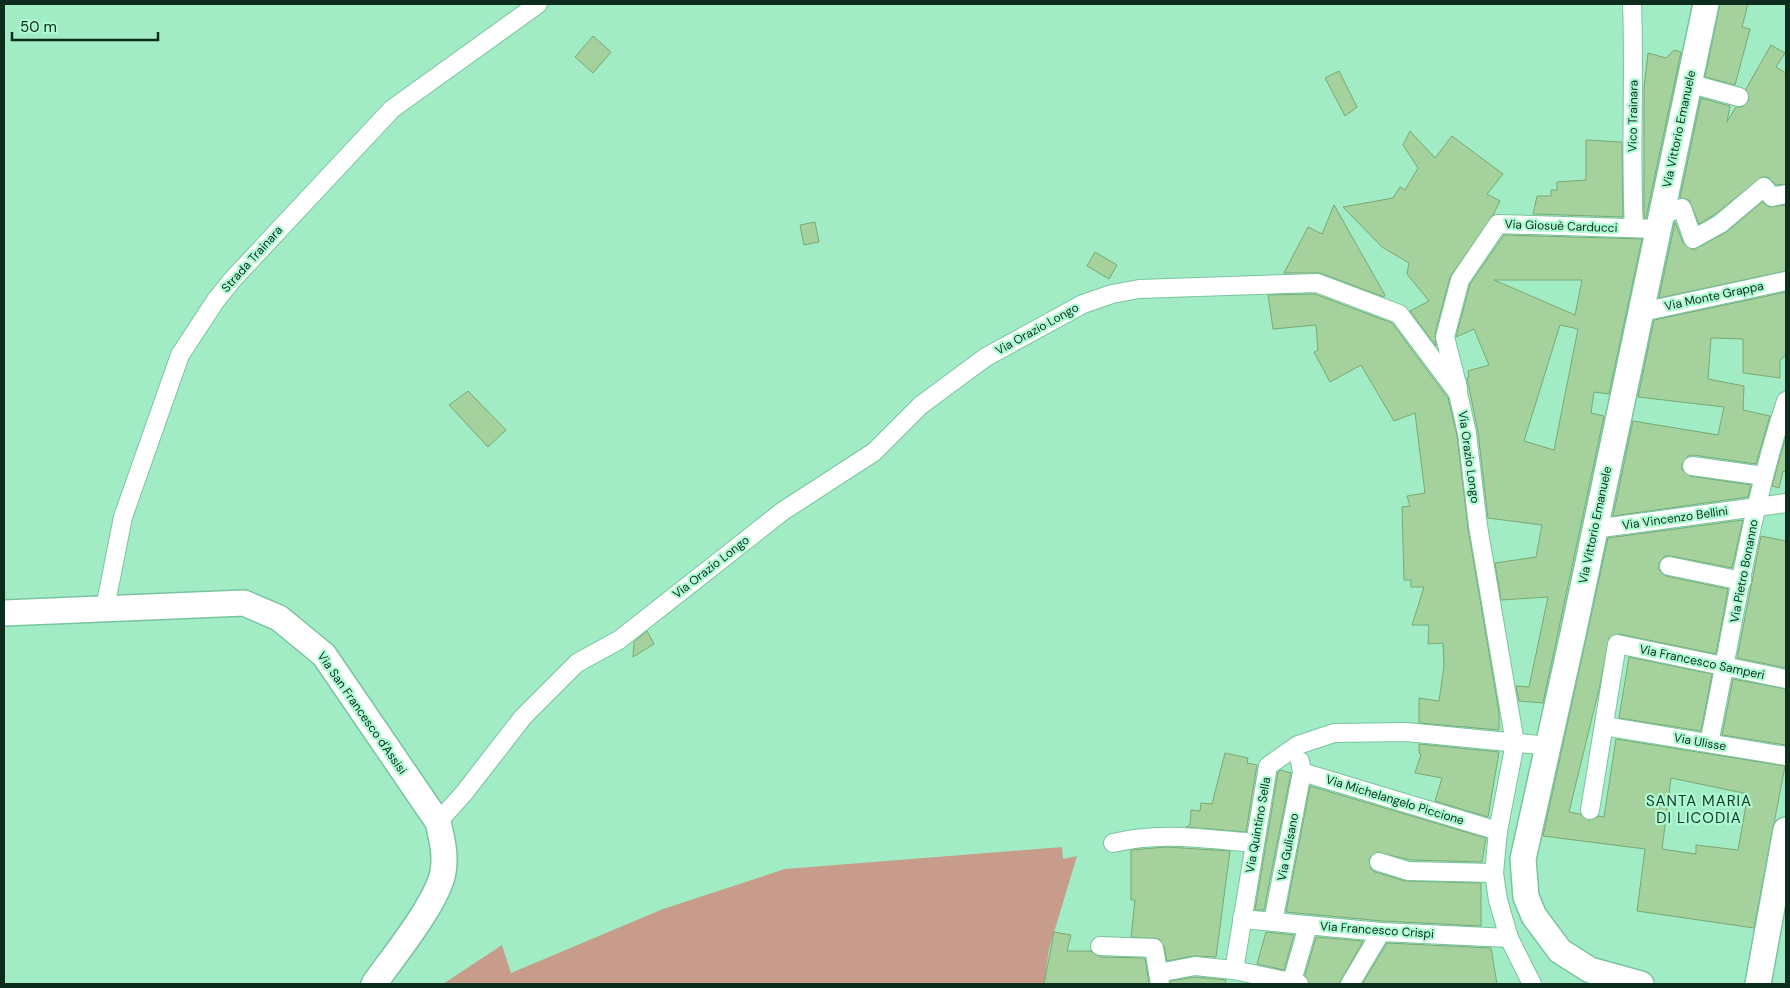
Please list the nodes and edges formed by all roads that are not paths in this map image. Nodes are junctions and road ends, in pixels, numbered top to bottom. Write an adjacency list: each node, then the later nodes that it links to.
1 (538, 4): 19 (street, Strada Trainara)
2 (1632, 4): 7 (street, Vico Trainara)
3 (1706, 4): 4 (street, Via Vittorio Emanuele)
4 (1688, 83): 5 (street); 7 (street, Via Vittorio Emanuele)
5 (1739, 97)
6 (1786, 194): 7 (street)
7 (1651, 224): 9 (street, Via Vittorio Emanuele); 10 (street, Via Giosuè Carducci)
8 (1786, 282): 9 (street, Via Monte Grappa)
9 (1642, 312): 16 (street, Via Vittorio Emanuele)
10 (1458, 393): 24 (street, Via Orazio Longo); 31 (street, Via Orazio Longo)
11 (1786, 401): 13 (street, Via Pietro Bonanno)
12 (1692, 466): 13 (street)
13 (1764, 476): 15 (street, Via Pietro Bonanno)
14 (1786, 503): 15 (street, Via Vincenzo Bellini)
15 (1756, 507): 16 (street, Via Vincenzo Bellini); 18 (street, Via Pietro Bonanno)
16 (1594, 529): 27 (street, Via Vittorio Emanuele)
17 (1669, 566): 18 (street)
18 (1742, 581): 21 (street, Via Pietro Bonanno)
19 (105, 608): 20 (street, Via San Francesco d'Assisi); 31 (street, Via San Francesco d'Assisi)
20 (4, 613)
21 (1725, 666): 22 (street, Via Francesco Samperi); 23 (street, Via Francesco Samperi); 25 (street, Via Pietro Bonanno)
22 (1786, 680)
23 (1609, 727): 25 (street, Via Ulisse); 30 (street)
24 (1506, 743): 26 (street, Via Quintino Sella); 27 (street, Via Quintino Sella); 32 (street, Via Orazio Longo)
25 (1709, 743): 28 (street, Via Ulisse)
26 (1298, 745): 29 (street, Via Gulisano); 35 (street, Via Quintino Sella)
27 (1549, 746): 50 (street, Via Vittorio Emanuele)
28 (1786, 756)
29 (1302, 772): 32 (street, Via Michelangelo Piccione); 39 (street, Via Gulisano)
30 (1590, 810)
31 (438, 822): 47 (street, Via San Francesco d'Assisi)
32 (1493, 829): 37 (street, Via Orazio Longo)
33 (1786, 830): 51 (street)
34 (1112, 843): 35 (street)
35 (1255, 843): 38 (street, Via Quintino Sella)
36 (1379, 862): 37 (street)
37 (1488, 873): 42 (street, Via Orazio Longo)
38 (1243, 916): 39 (street, Via Francesco Crispi); 44 (street, Via Quintino Sella)
39 (1271, 922): 40 (street, Via Francesco Crispi)
40 (1308, 926): 41 (street, Via Francesco Crispi); 48 (street)
41 (1382, 932): 42 (street, Via Francesco Crispi); 49 (street)
42 (1509, 938): 46 (street, Via Orazio Longo)
43 (1100, 946): 45 (street)
44 (1231, 969): 45 (street); 48 (street)
45 (1159, 979)
46 (1530, 981)
47 (374, 984)
48 (1294, 984)
49 (1350, 984)
50 (1641, 984)
51 (1758, 984)

